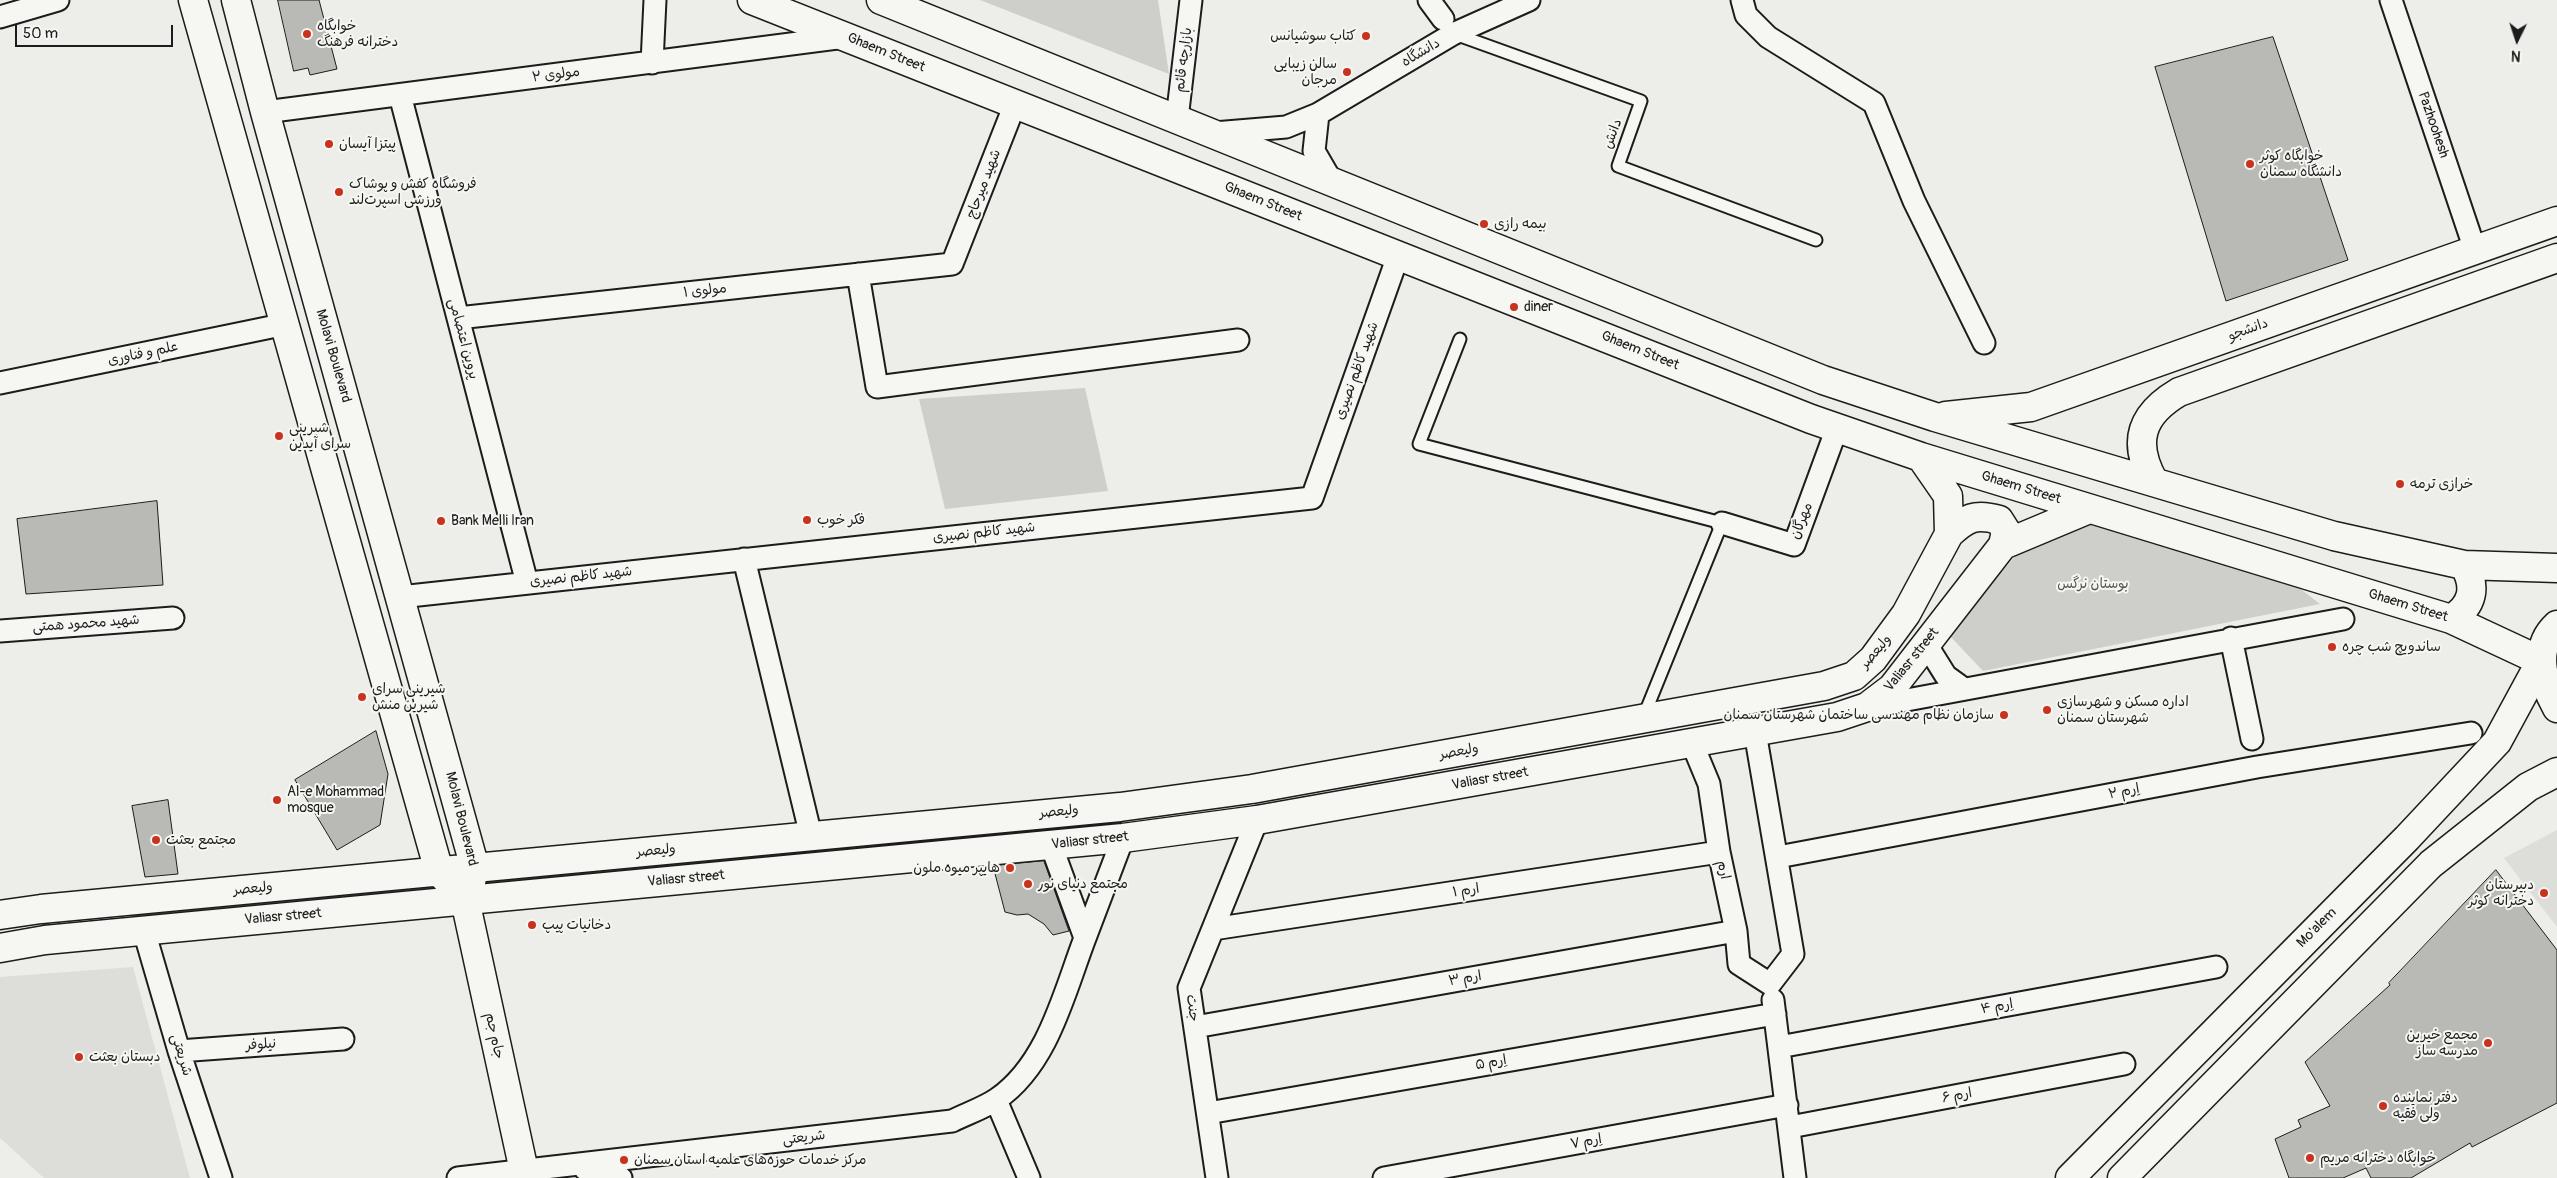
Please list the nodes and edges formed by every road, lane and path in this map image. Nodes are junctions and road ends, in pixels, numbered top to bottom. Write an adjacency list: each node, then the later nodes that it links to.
1 (58, 0): 12 (street)
2 (193, 0): 33 (main road)
3 (236, 0): 18 (main road, Molavi Boulevard)
4 (654, 0): 15 (street)
5 (752, 0): 14 (main road, Ghaem Street)
6 (881, 0): 20 (main road)
7 (1191, 0): 20 (street, بازارچه قائم)
8 (1430, 0): 13 (street)
9 (1529, 0): 13 (street, دانشگاه)
10 (1742, 0): 36 (street)
11 (2391, 0): 25 (street, Pazhoohesh)
12 (0, 17)
13 (1448, 26): 19 (street, دانشگاه); 24 (lane, دانش)
14 (846, 37): 15 (street, مولوی ۲); 17 (main road, Ghaem Street)
15 (652, 63): 16 (street, مولوی ۲)
16 (400, 95): 18 (street, مولوی ۲); 32 (street, پروین اعتصامی)
17 (1015, 104): 26 (main road, Ghaem Street); 28 (street, شهید میرحاج)
18 (265, 112): 31 (main road, Molavi Boulevard)
19 (1318, 114): 21 (street, دانشگاه); 22 (street)
20 (1177, 119): 21 (main road)
21 (1211, 133): 22 (main road)
22 (1332, 182): 38 (main road)
23 (2557, 221): 25 (main road, دانشجو)
24 (1816, 240)
25 (2475, 250): 30 (main road); 38 (main road, دانشجو)
26 (1398, 256): 39 (main road, Ghaem Street); 46 (street, شهید کاظم نصیری)
27 (2557, 258): 30 (main road)
28 (952, 264): 29 (street, مولوی ۱)
29 (858, 274): 32 (street, مولوی ۱); 35 (street)
30 (2488, 282): 41 (main road)
31 (322, 314): 33 (main road); 50 (main road, Molavi Boulevard)
32 (458, 318): 49 (street, پروین اعتصامی)
33 (286, 324): 37 (street, علم و فناوری); 77 (main road)
34 (1460, 339): 43 (lane)
35 (1238, 340)
36 (1984, 343)
37 (0, 383)
38 (1935, 418): 41 (main road)
39 (1837, 428): 40 (main road, Ghaem Street); 43 (street, مهرگان)
40 (1921, 458): 42 (main road, Ghaem Street); 44 (main road, ولیعصر)
41 (2154, 482): 47 (main road)
42 (2089, 509): 45 (main road, Valiasr street); 53 (main road, Ghaem Street)
43 (1722, 523): 62 (lane)
44 (1949, 534): 45 (main road); 62 (main road, ولیعصر)
45 (2004, 545): 57 (main road, Valiasr street)
46 (744, 559): 49 (street, شهید کاظم نصیری); 71 (street)
47 (2464, 565): 48 (main road); 53 (main road)
48 (2557, 568)
49 (527, 583): 50 (street, شهید کاظم نصیری)
50 (400, 597): 76 (main road, Molavi Boulevard)
51 (173, 618): 55 (street, شهید محمود همتی)
52 (2343, 619): 56 (street)
53 (2451, 619): 58 (main road, Ghaem Street)
54 (2557, 625): 58 (main road, Mo'alem)
55 (0, 631)
56 (2231, 638): 59 (street); 65 (street)
57 (1926, 644): 59 (street); 60 (main road, Valiasr street)
58 (2541, 661): 61 (main road); 107 (main road, Mo'alem)
59 (1964, 689): 60 (street)
60 (1867, 707): 63 (main road, Valiasr street)
61 (2557, 708)
62 (1642, 720): 68 (main road, ولیعصر)
63 (1756, 732): 66 (main road, Valiasr street); 75 (street)
64 (2472, 733): 75 (street, اِرم ۲)
65 (2252, 739)
66 (1692, 743): 70 (main road, Valiasr street); 74 (street, ارم)
67 (2557, 772): 108 (main road)
68 (1120, 807): 69 (main road, ولیعصر); 72 (main road)
69 (1047, 814): 71 (main road, ولیعصر); 73 (main road)
70 (1257, 820): 72 (main road, Valiasr street); 80 (street, جنت)
71 (811, 836): 76 (main road, ولیعصر)
72 (1123, 838): 73 (main road, Valiasr street); 83 (street, شریعتی)
73 (1052, 845): 78 (main road, Valiasr street); 83 (street)
74 (1719, 852): 80 (street, ارم ۱); 82 (street, ارم)
75 (1778, 857): 86 (street)
76 (475, 868): 77 (main road, ولیعصر); 78 (main road, Molavi Boulevard)
77 (439, 871): 78 (main road); 79 (main road, ولیعصر)
78 (465, 900): 81 (main road, Valiasr street); 98 (main road, جام جم)
79 (0, 916)
80 (1213, 929): 88 (street, جنت)
81 (144, 931): 84 (main road, Valiasr street); 91 (street, شریعتی)
82 (1736, 931): 86 (street, ارم); 88 (street, ارم ۳)
83 (1085, 938): 93 (street, شریعتی)
84 (0, 948)
85 (2216, 967): 90 (street, اِرم ۴)
86 (1770, 984): 87 (street)
87 (1775, 1014): 90 (street); 95 (street, اِرم ۵)
88 (1195, 1027): 95 (street, جنت)
89 (343, 1040): 91 (street, نیلوفر)
90 (1779, 1047): 94 (street)
91 (179, 1051): 100 (street, شریعتی)
92 (2124, 1064): 96 (street, ارم ۶)
93 (996, 1100): 97 (street, شریعتی); 103 (street)
94 (1787, 1105): 96 (street); 99 (street, اِرم ۷)
95 (1208, 1112): 104 (street, جنت)
96 (1790, 1127): 106 (street)
97 (570, 1166): 98 (street, شریعتی); 102 (street)
98 (525, 1176): 101 (street, شریعتی)
99 (1412, 1176): 105 (street, اِرم ۷)
100 (221, 1178)
101 (458, 1178)
102 (621, 1178)
103 (1030, 1178)
104 (1217, 1178)
105 (1384, 1178)
106 (1796, 1178)
107 (2070, 1178)
108 (2122, 1178)

